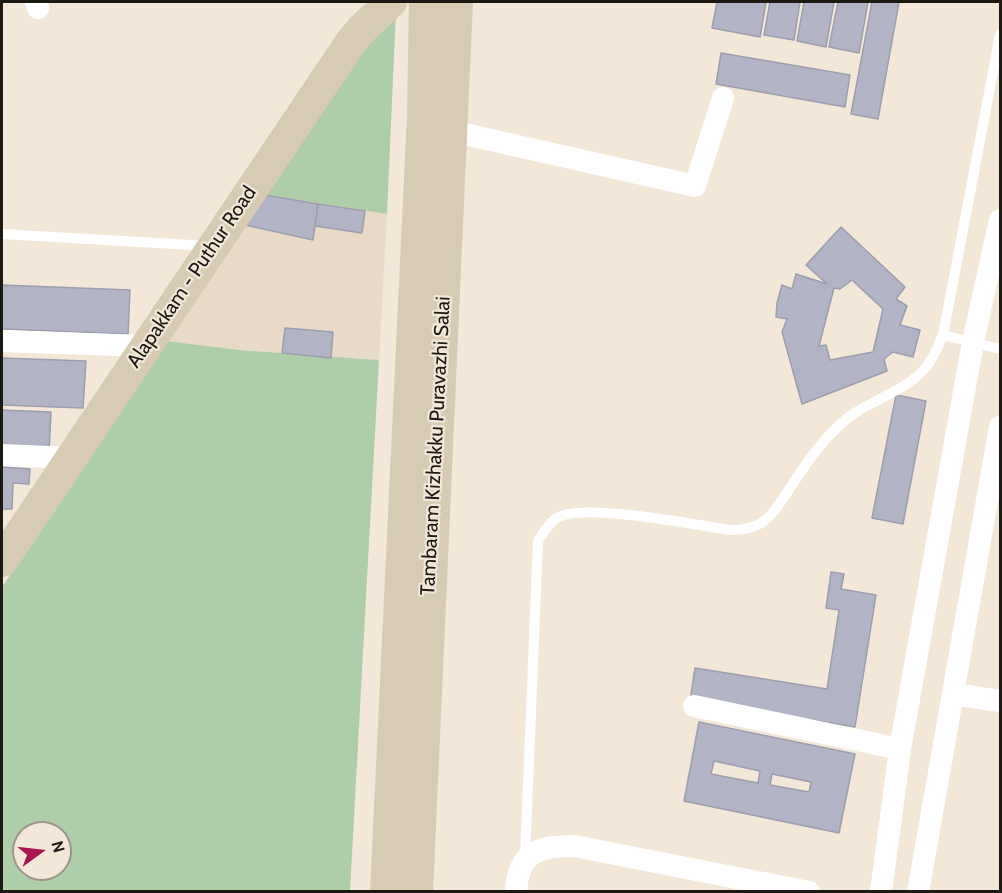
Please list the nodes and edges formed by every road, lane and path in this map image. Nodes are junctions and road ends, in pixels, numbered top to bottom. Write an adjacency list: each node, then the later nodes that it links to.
1 (391, 2): 9 (main road, Alapakkam - Puthur Road)
2 (424, 2): 24 (main road, Tambaram Kizhakku Puravazhi Salai)
3 (457, 2): 6 (main road, Tambaram Kizhakku Puravazhi Salai)
4 (1000, 35): 10 (lane)
5 (723, 98): 6 (street)
6 (451, 131): 25 (main road, Tambaram Kizhakku Puravazhi Salai)
7 (1000, 220): 12 (street)
8 (2, 234): 9 (lane)
9 (213, 246): 13 (main road, Alapakkam - Puthur Road)
10 (942, 335): 12 (lane); 23 (lane)
11 (2, 341): 13 (street)
12 (973, 342): 14 (lane); 22 (street)
13 (146, 346): 17 (main road, Alapakkam - Puthur Road)
14 (1000, 349)
15 (1000, 427): 19 (street)
16 (2, 455): 17 (street)
17 (71, 458): 18 (main road, Alapakkam - Puthur Road)
18 (2, 561)
19 (953, 694): 20 (street); 29 (street)
20 (1000, 701)
21 (694, 706): 22 (street)
22 (900, 749): 28 (street)
23 (525, 858): 26 (street); 27 (street)
24 (386, 891)
25 (417, 891)
26 (516, 891)
27 (809, 891)
28 (881, 891)
29 (918, 891)

